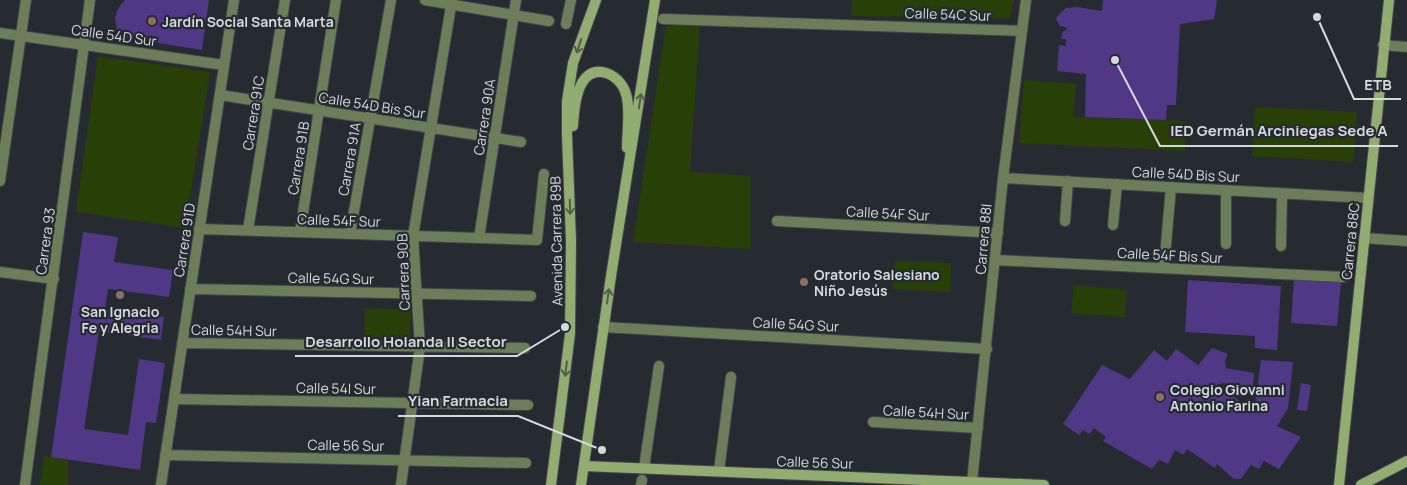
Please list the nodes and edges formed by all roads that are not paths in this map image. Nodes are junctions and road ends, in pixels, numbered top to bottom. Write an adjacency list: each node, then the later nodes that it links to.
1 (26, 0): 21 (street)
2 (90, 0): 22 (street, Carrera 93)
3 (234, 0): 25 (street, Carrera 91D)
4 (285, 0): 27 (street, Carrera 91C)
5 (336, 0): 28 (street, Carrera 91B)
6 (391, 0): 29 (street, Carrera 91A)
7 (425, 0): 14 (street)
8 (516, 0): 15 (street, Carrera 90A)
9 (571, 0): 18 (street)
10 (596, 0): 33 (main road, Avenida Carrera 89B, one-way to 33)
11 (655, 0): 38 (main road, one-way to 11)
12 (1026, 0): 19 (street, Carrera 88I)
13 (1389, 0): 23 (main road, Carrera 88C)
14 (452, 2): 15 (street); 30 (street, Carrera 90B)
15 (514, 15): 17 (street); 31 (street, Carrera 90A)
16 (663, 19): 19 (street, Calle 54C Sur)
17 (548, 21)
18 (566, 24)
19 (1022, 30): 35 (street, Carrera 88I)
20 (0, 33): 21 (street, Calle 54D Sur)
21 (21, 36): 22 (street, Calle 54D Sur); 36 (street)
22 (85, 45): 25 (street, Calle 54D Sur); 62 (street, Carrera 93)
23 (1383, 45): 24 (street); 43 (main road, Carrera 88C)
24 (1407, 47)
25 (224, 65): 26 (street, Carrera 91D)
26 (220, 95): 27 (street, Calle 54D Bis Sur); 47 (street, Carrera 91D)
27 (269, 103): 28 (street, Calle 54D Bis Sur); 48 (street, Carrera 91C)
28 (319, 110): 29 (street, Calle 54D Bis Sur); 49 (street, Carrera 91B)
29 (370, 119): 30 (street, Calle 54D Bis Sur); 51 (street, Carrera 91A)
30 (432, 128): 31 (street, Calle 54D Bis Sur); 52 (street, Carrera 90B)
31 (494, 138): 32 (street, Calle 54D Bis Sur); 53 (street, Carrera 90A)
32 (521, 142)
33 (569, 173): 38 (main road); 90 (main road, Avenida Carrera 89B, one-way to 90)
34 (544, 174): 53 (street, Calle 54F Sur)
35 (1003, 178): 37 (street, Calle 54D Bis Sur); 50 (street, Carrera 88I)
36 (0, 181)
37 (1068, 181): 39 (street, Calle 54D Bis Sur); 45 (street)
38 (627, 182): 66 (main road, one-way to 38)
39 (1117, 184): 40 (street, Calle 54D Bis Sur); 46 (street)
40 (1170, 187): 41 (street, Calle 54D Bis Sur); 59 (street)
41 (1226, 190): 42 (street, Calle 54D Bis Sur); 56 (street)
42 (1282, 194): 43 (street, Calle 54D Bis Sur); 57 (street)
43 (1368, 198): 54 (main road, Carrera 88C)
44 (777, 221): 50 (street, Calle 54F Sur)
45 (1065, 221)
46 (1113, 225)
47 (199, 229): 48 (street, Calle 54F Sur); 63 (street, Carrera 91D)
48 (248, 230): 49 (street, Calle 54F Sur)
49 (300, 232): 51 (street, Calle 54F Sur)
50 (998, 233): 58 (street, Carrera 88I)
51 (350, 234): 52 (street, Calle 54F Sur)
52 (413, 236): 53 (street, Calle 54F Sur); 64 (street, Carrera 90B)
53 (478, 238)
54 (1364, 238): 55 (street); 93 (main road, Carrera 88C)
55 (1407, 242)
56 (1226, 244)
57 (1281, 246)
58 (995, 260): 59 (street, Calle 54F Bis Sur); 70 (street, Carrera 88I)
59 (1164, 268): 61 (street, Calle 54F Bis Sur)
60 (0, 272): 62 (street)
61 (1343, 277)
62 (54, 279): 87 (street, Carrera 93)
63 (190, 289): 64 (street, Calle 54G Sur); 67 (street, Carrera 91D)
64 (417, 294): 65 (street, Calle 54G Sur); 68 (street, Carrera 90B)
65 (531, 296)
66 (603, 327): 70 (street, Calle 54G Sur); 82 (main road)
67 (182, 343): 68 (street, Calle 54H Sur); 73 (street, Carrera 91D)
68 (420, 347): 69 (street, Calle 54H Sur); 74 (street, Carrera 90B)
69 (525, 348)
70 (987, 348): 77 (street, Carrera 88I)
71 (659, 366): 83 (street)
72 (732, 376): 84 (street)
73 (174, 398): 74 (street, Calle 54I Sur); 78 (street, Carrera 91D)
74 (412, 403): 75 (street, Calle 54I Sur); 79 (street, Carrera 90B)
75 (528, 405)
76 (873, 422): 77 (street, Calle 54H Sur)
77 (978, 428): 86 (street, Carrera 88I)
78 (165, 455): 79 (street, Calle 56 Sur); 88 (street, Carrera 91D)
79 (404, 460): 81 (street, Calle 56 Sur); 89 (street, Carrera 90B)
80 (1407, 461): 94 (main road)
81 (526, 463)
82 (584, 466): 83 (main road, Calle 56 Sur); 91 (main road)
83 (644, 468): 84 (main road, Calle 56 Sur)
84 (719, 471): 85 (main road, Calle 56 Sur)
85 (855, 481): 86 (main road, Calle 56 Sur)
86 (972, 482): 92 (main road, Calle 56 Sur)
87 (26, 485)
88 (161, 485)
89 (401, 485)
90 (551, 485)
91 (581, 485)
92 (1044, 485)
93 (1340, 485)
94 (1361, 485)

